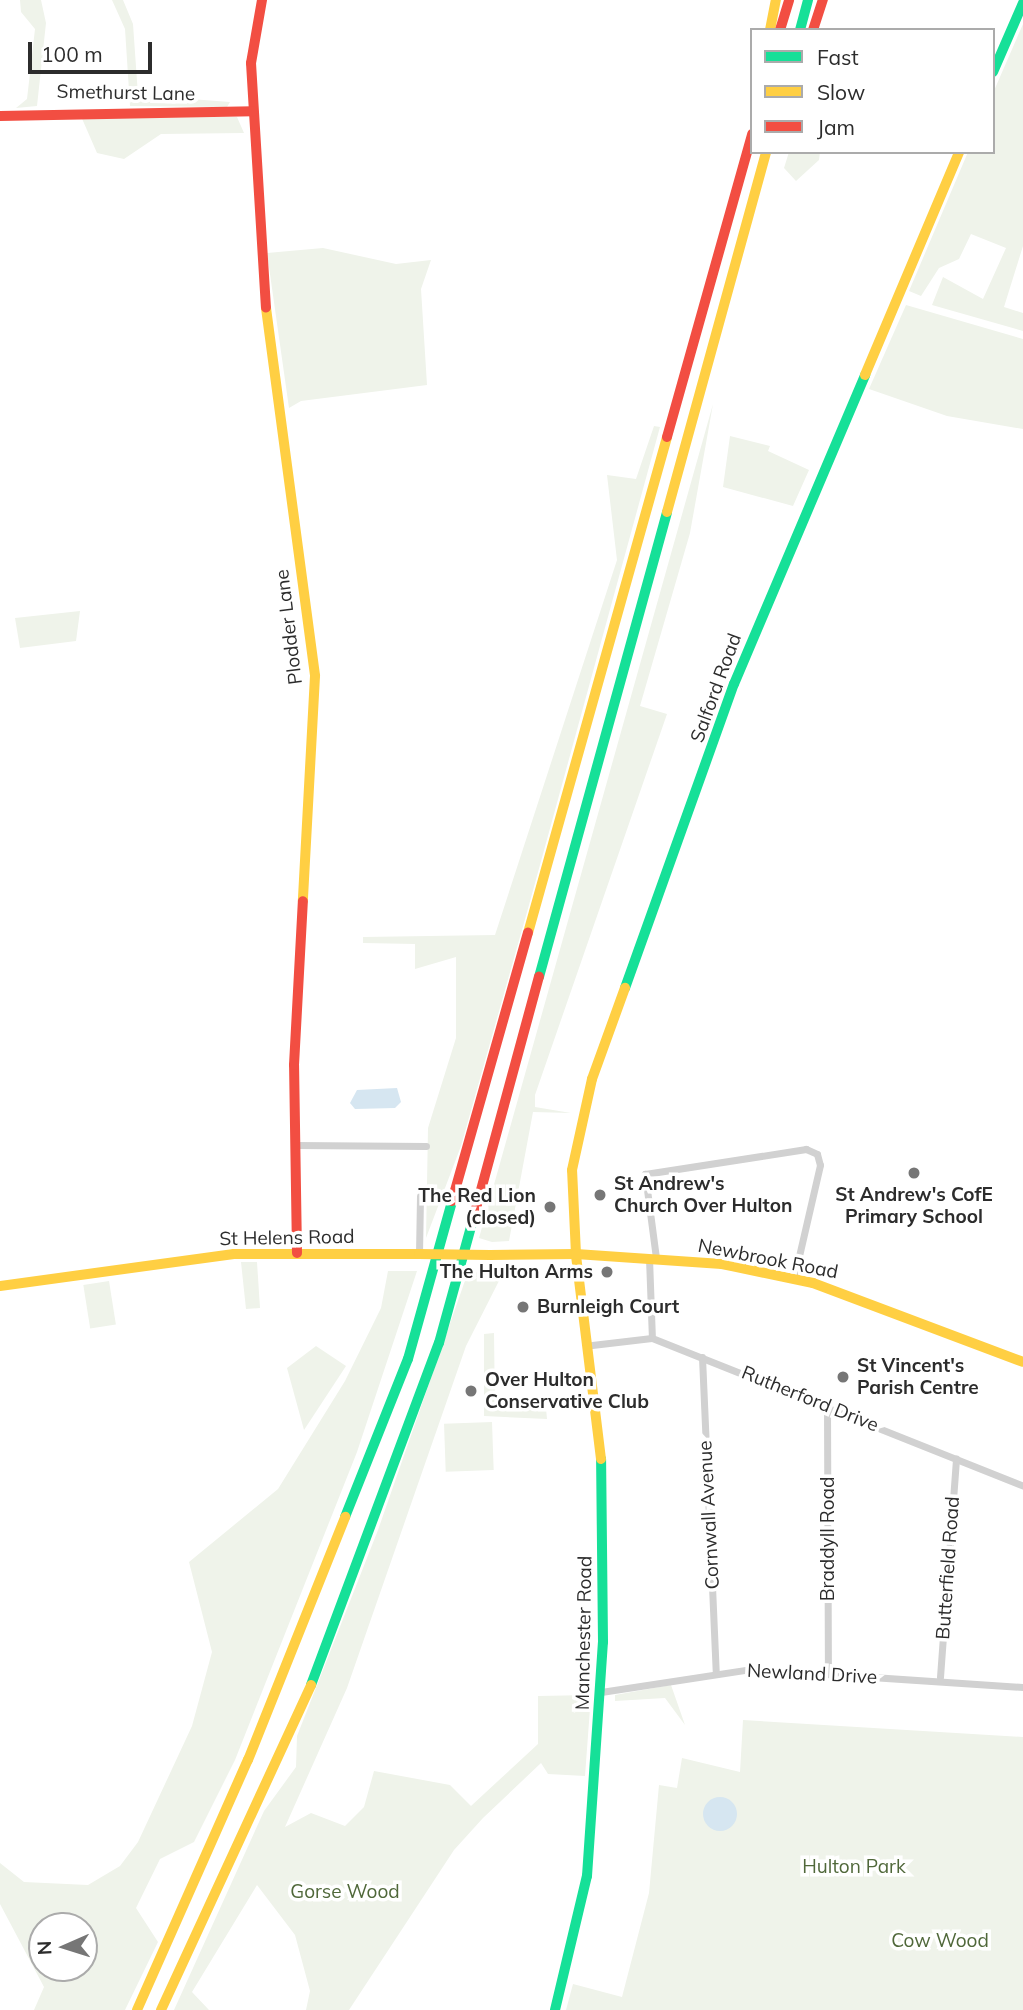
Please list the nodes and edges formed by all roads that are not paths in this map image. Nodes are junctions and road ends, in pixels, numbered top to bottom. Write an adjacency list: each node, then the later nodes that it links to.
1 (262, 0): 12 (main road, Plodder Lane)
2 (776, 0): 7 (main road)
3 (789, 0): 8 (main road)
4 (808, 0): 9 (main road)
5 (823, 0): 10 (main road)
6 (1023, 3): 11 (main road)
7 (770, 28)
8 (781, 28)
9 (801, 28)
10 (814, 28)
11 (995, 67)
12 (253, 111): 13 (main road, Smethurst Lane); 21 (main road, Plodder Lane)
13 (0, 116)
14 (750, 129): 19 (main road)
15 (750, 141): 19 (main road)
16 (765, 154): 20 (main road)
17 (773, 154): 20 (main road)
18 (958, 154): 26 (main road, Salford Road)
19 (741, 171): 42 (main road)
20 (736, 260): 43 (main road)
21 (295, 1145): 22 (street); 25 (main road, Plodder Lane)
22 (426, 1146)
23 (420, 1196): 24 (street)
24 (416, 1251): 25 (main road, St Helens Road); 26 (main road, St Helens Road, bridge)
25 (297, 1253): 29 (main road, St Helens Road)
26 (576, 1254): 27 (main road, Newbrook Road); 31 (main road, Manchester Road)
27 (652, 1258): 28 (main road, Newbrook Road); 28 (street); 30 (street)
28 (794, 1278): 33 (main road, Newbrook Road)
29 (0, 1286)
30 (652, 1338): 31 (street, Rutherford Drive); 32 (street, Rutherford Drive)
31 (593, 1345): 41 (main road, Manchester Road)
32 (702, 1357): 34 (street, Rutherford Drive); 37 (street, Cornwall Avenue)
33 (1023, 1362)
34 (827, 1405): 35 (street, Rutherford Drive); 38 (street, Braddyll Road)
35 (957, 1459): 36 (street, Rutherford Drive); 39 (street, Butterfield Road)
36 (1023, 1486)
37 (716, 1673): 38 (street, Newland Drive); 41 (street, Newland Drive)
38 (828, 1673): 39 (street, Newland Drive)
39 (940, 1678): 40 (street, Newland Drive)
40 (1023, 1687)
41 (601, 1692): 44 (main road, Manchester Road)
42 (137, 2010)
43 (161, 2010)
44 (555, 2010)

